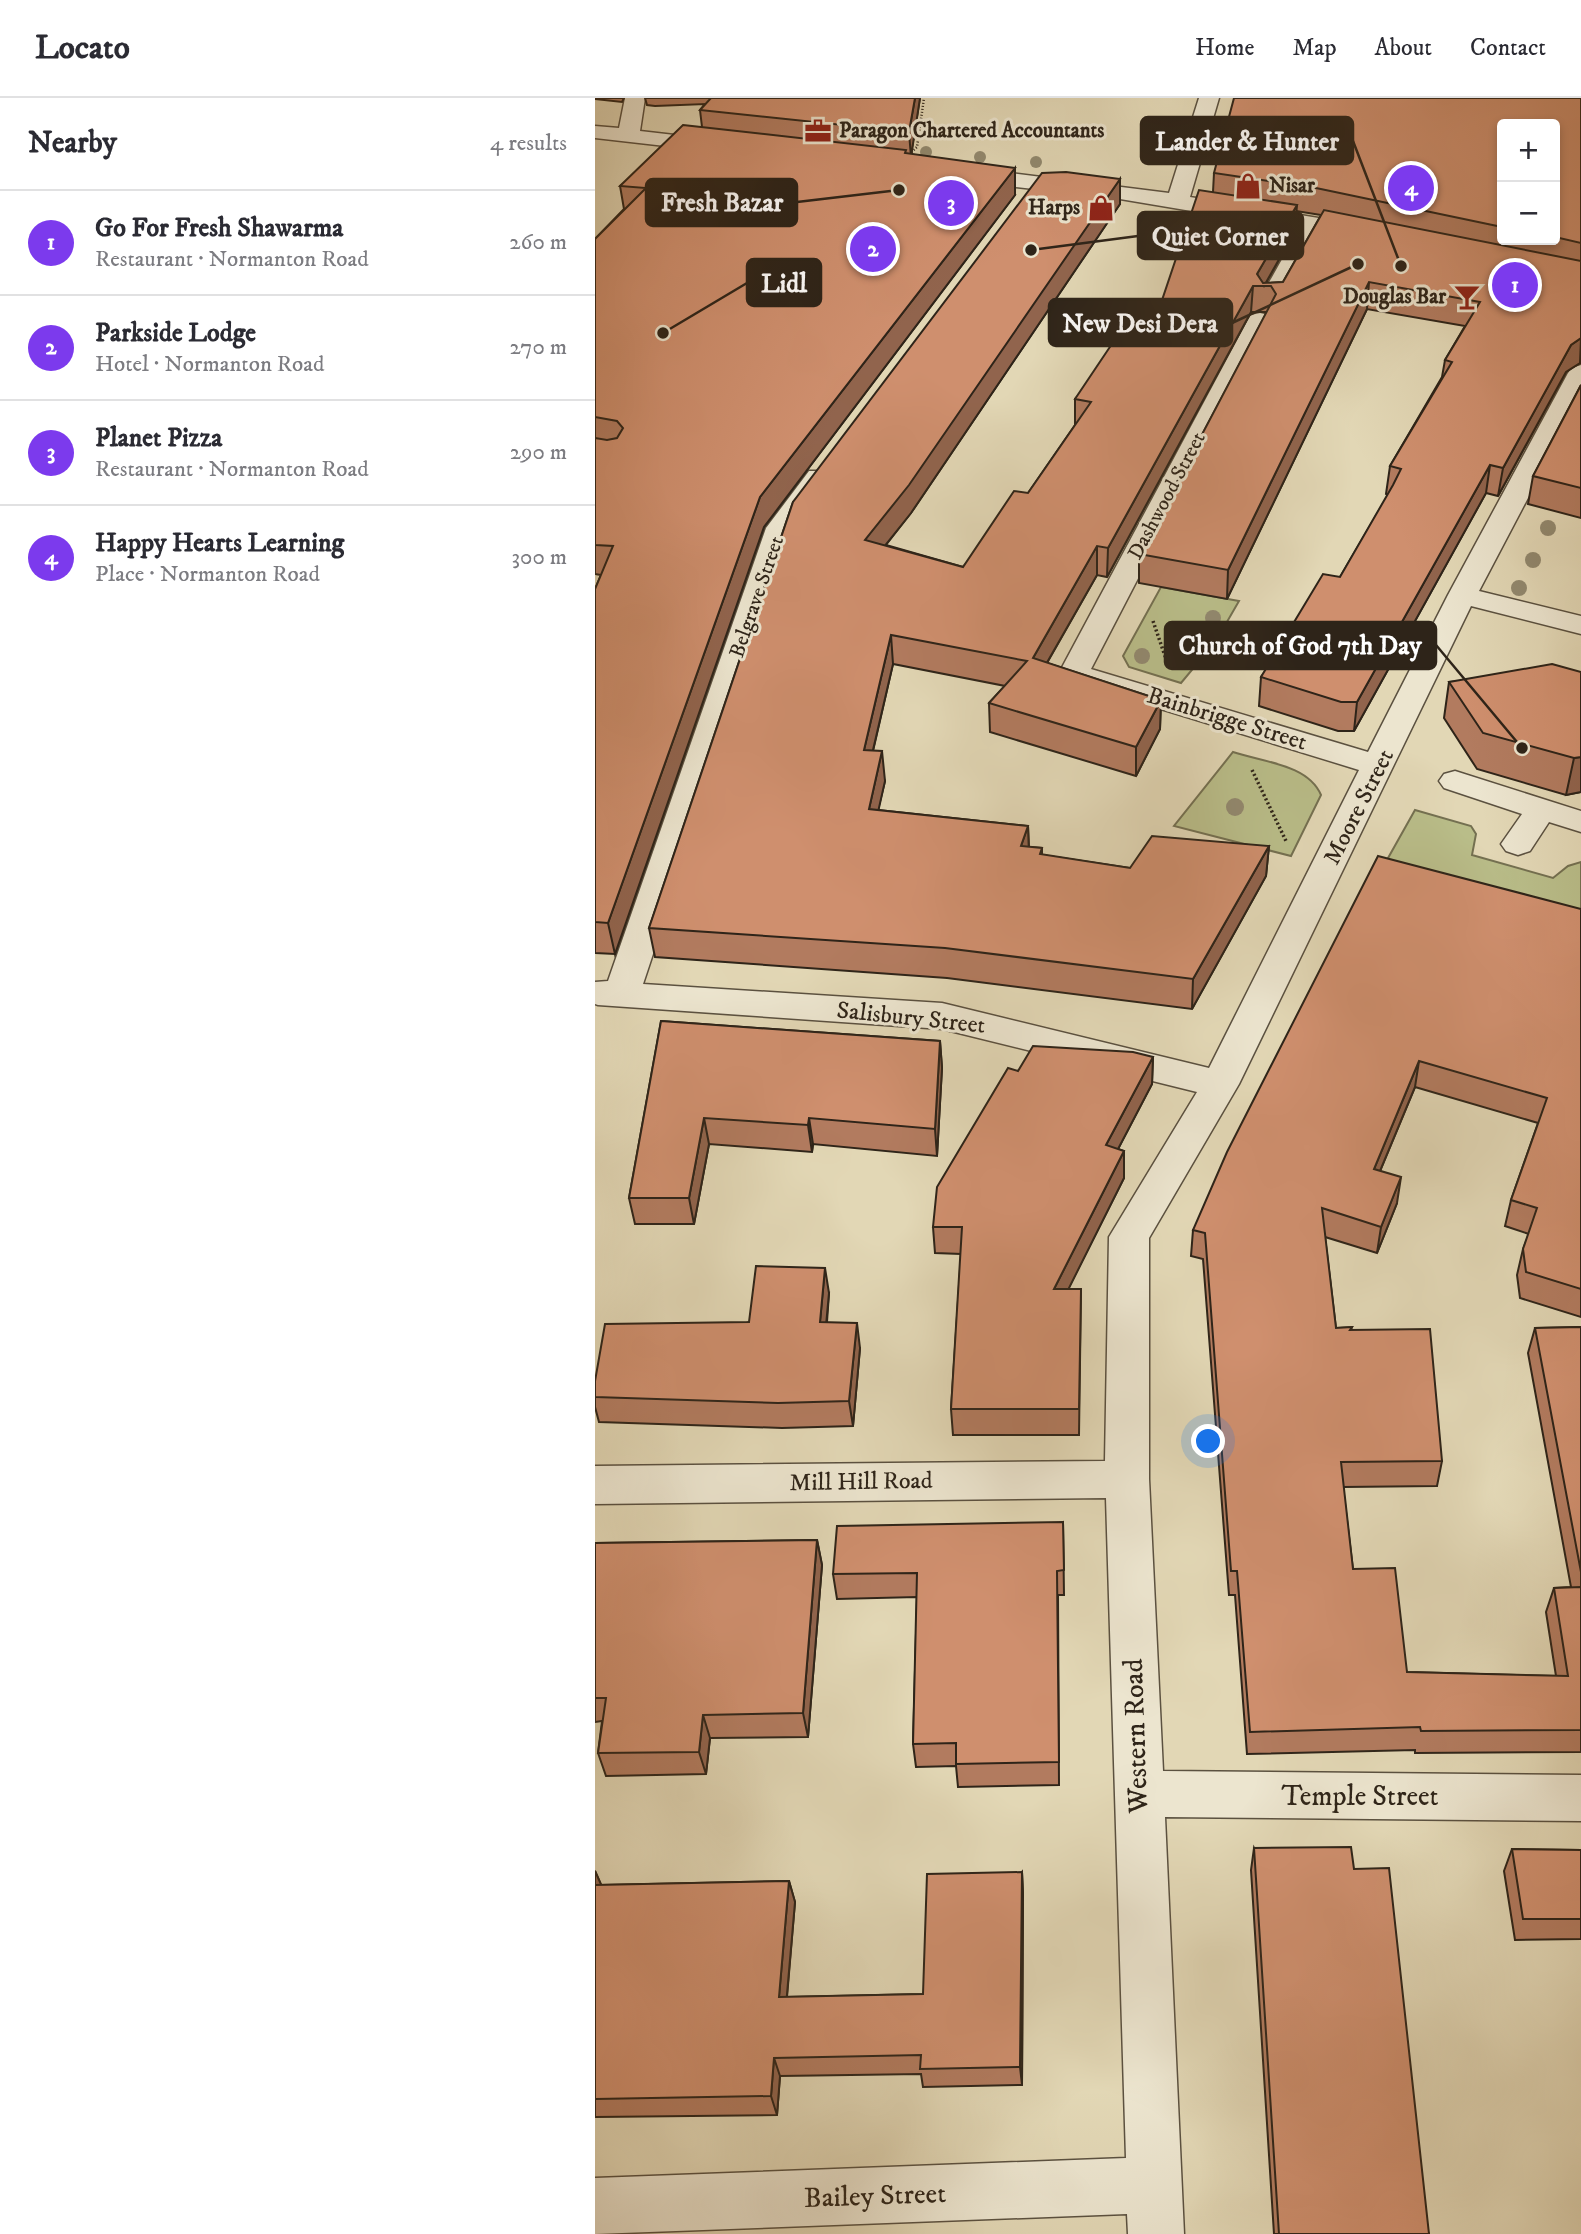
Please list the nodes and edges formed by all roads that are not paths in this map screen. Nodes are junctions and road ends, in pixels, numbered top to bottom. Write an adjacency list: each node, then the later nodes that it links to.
1 (635, 98): 4 (street)
2 (1209, 98): 7 (street)
3 (595, 132): 4 (street)
4 (629, 135): 5 (street)
5 (745, 149)
6 (895, 167): 7 (street)
7 (1178, 200): 8 (street)
8 (1314, 223): 9 (street); 14 (street, Dashwood Street)
9 (1387, 237)
10 (1579, 381): 12 (street, Moore Street)
11 (839, 450): 20 (street, Belgrave Street)
12 (1462, 595): 13 (street); 15 (street, Moore Street)
13 (1581, 625)
14 (1074, 673): 15 (street, Bainbrigge Street)
15 (1380, 766): 21 (street, Moore Street)
16 (1455, 781): 17 (street)
17 (1541, 809): 18 (street); 19 (street)
18 (1581, 822)
19 (1518, 844)
20 (608, 994): 21 (street, Salisbury Street)
21 (1220, 1084): 22 (street, Moore Street)
22 (1129, 1237): 23 (street, Western Road)
23 (1126, 1479): 24 (street, Mill Hill Road); 25 (street, Western Road)
24 (595, 1485)
25 (1138, 1794): 26 (street, Temple Street); 28 (street, Western Road)
26 (1581, 1798)
27 (595, 2206): 28 (street, Bailey Street)
28 (1156, 2209)

